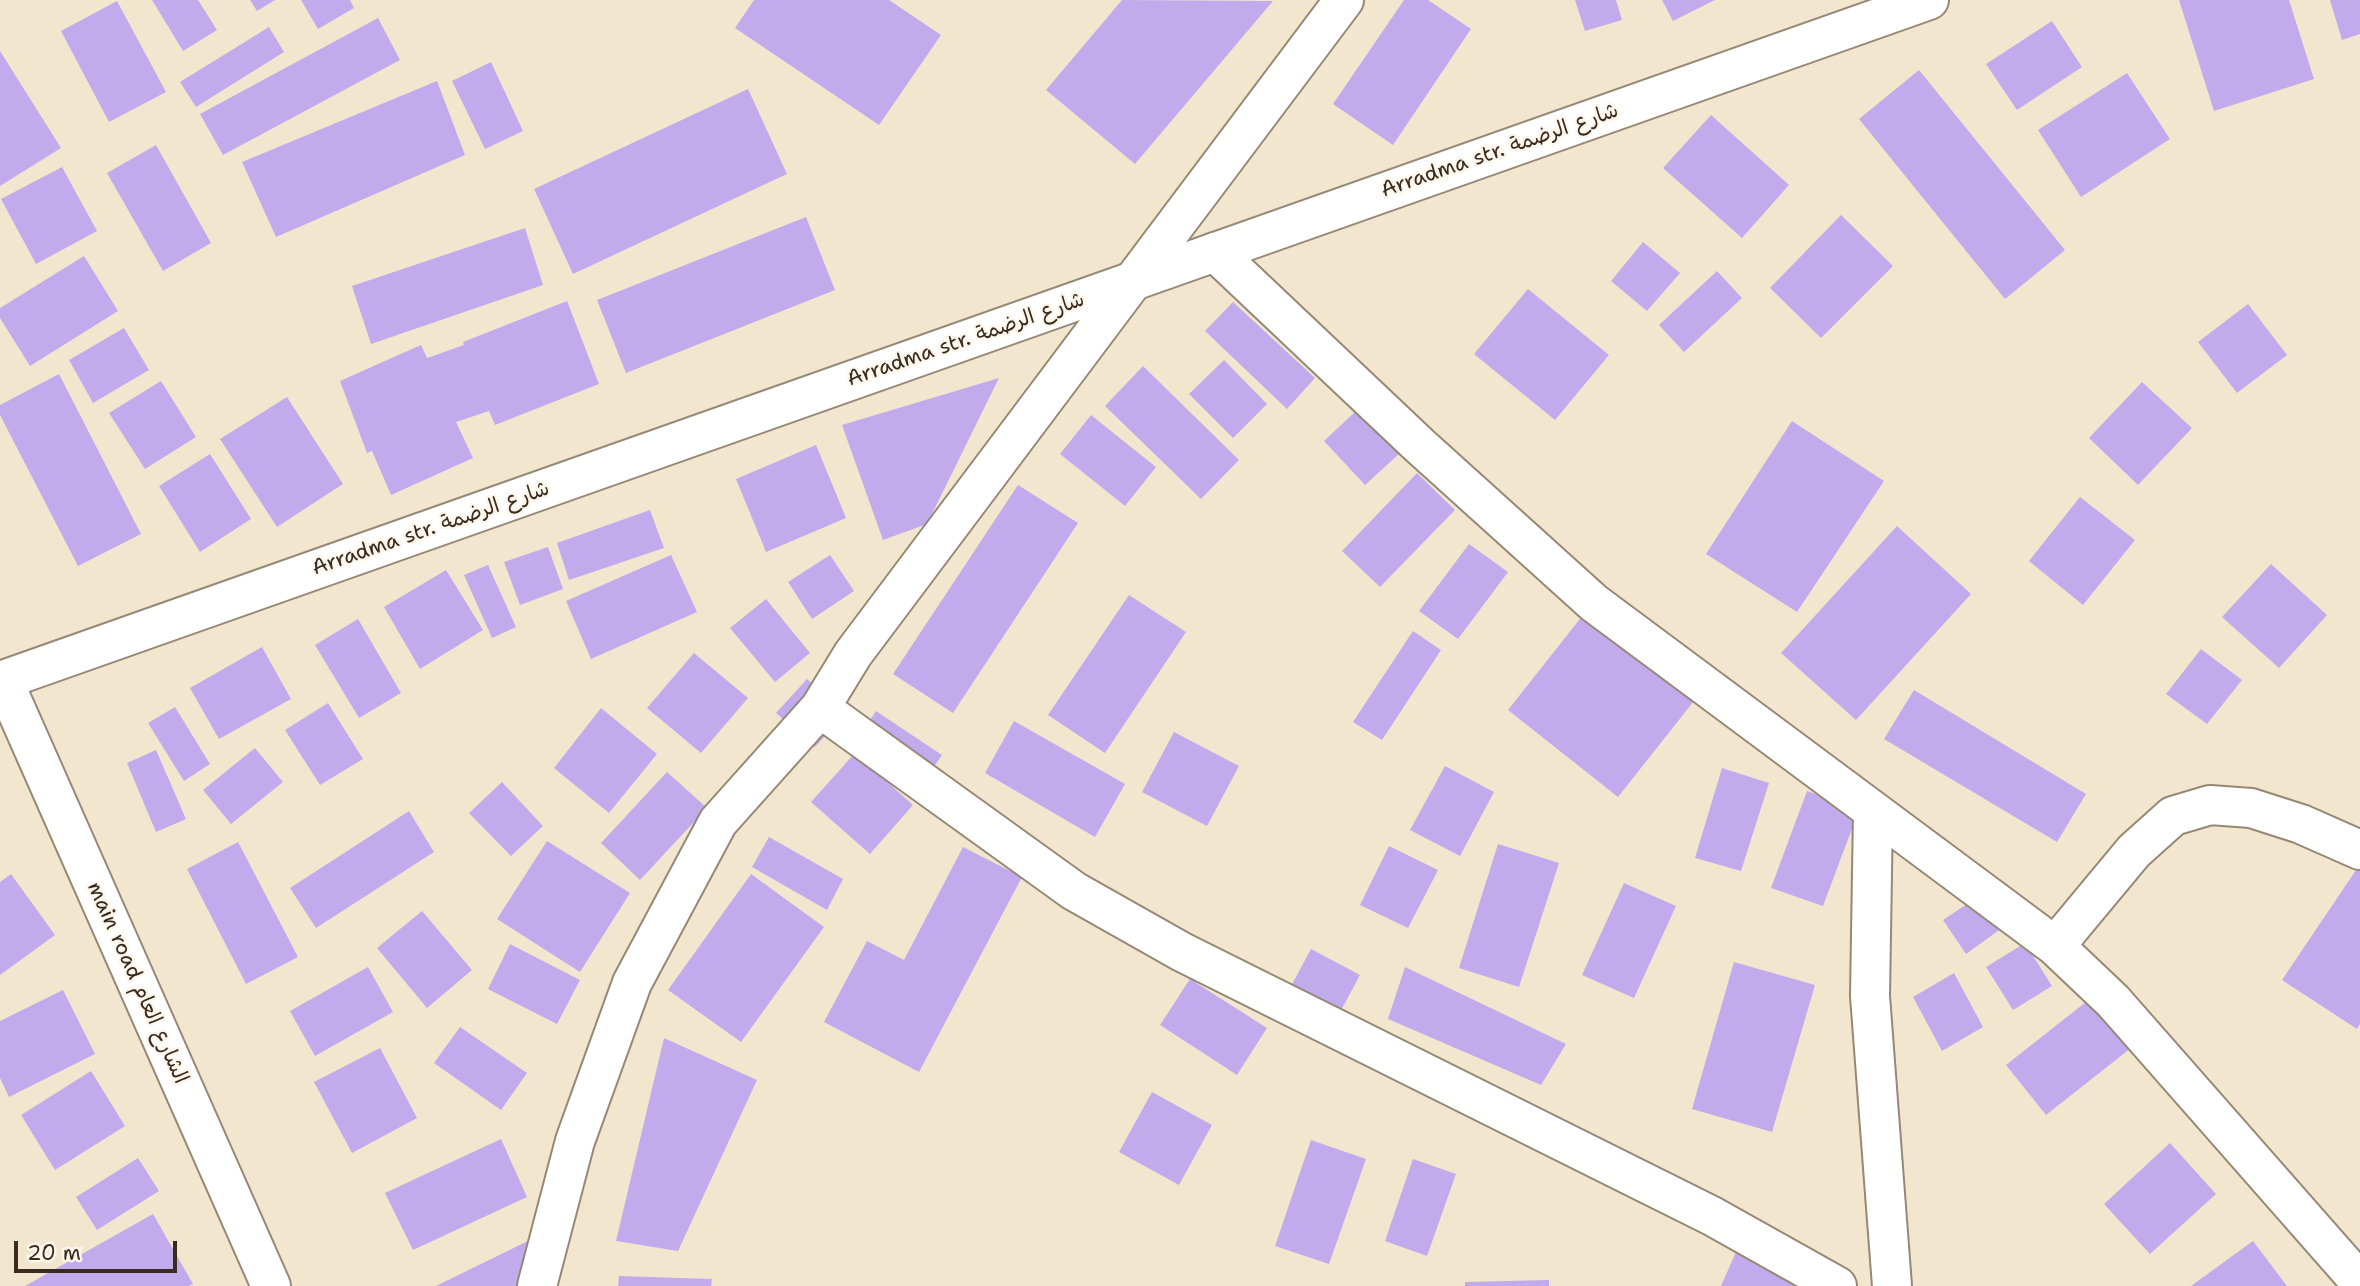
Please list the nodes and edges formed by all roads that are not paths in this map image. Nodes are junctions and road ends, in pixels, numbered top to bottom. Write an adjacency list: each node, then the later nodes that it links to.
1 (1344, 0): 4 (street)
2 (1929, 0): 3 (street, Arradma str. شارع الرضمة)
3 (1215, 252): 4 (street, Arradma str. شارع الرضمة); 7 (street)
4 (1132, 281): 5 (street, Arradma str. شارع الرضمة); 6 (street)
5 (3, 680): 11 (street, main road الشارع العام)
6 (820, 708): 12 (street); 13 (street)
7 (1873, 811): 9 (street); 14 (street)
8 (2360, 850): 9 (street)
9 (2055, 946): 10 (street)
10 (2360, 1282)
11 (271, 1286)
12 (537, 1286)
13 (1837, 1286)
14 (1892, 1286)

